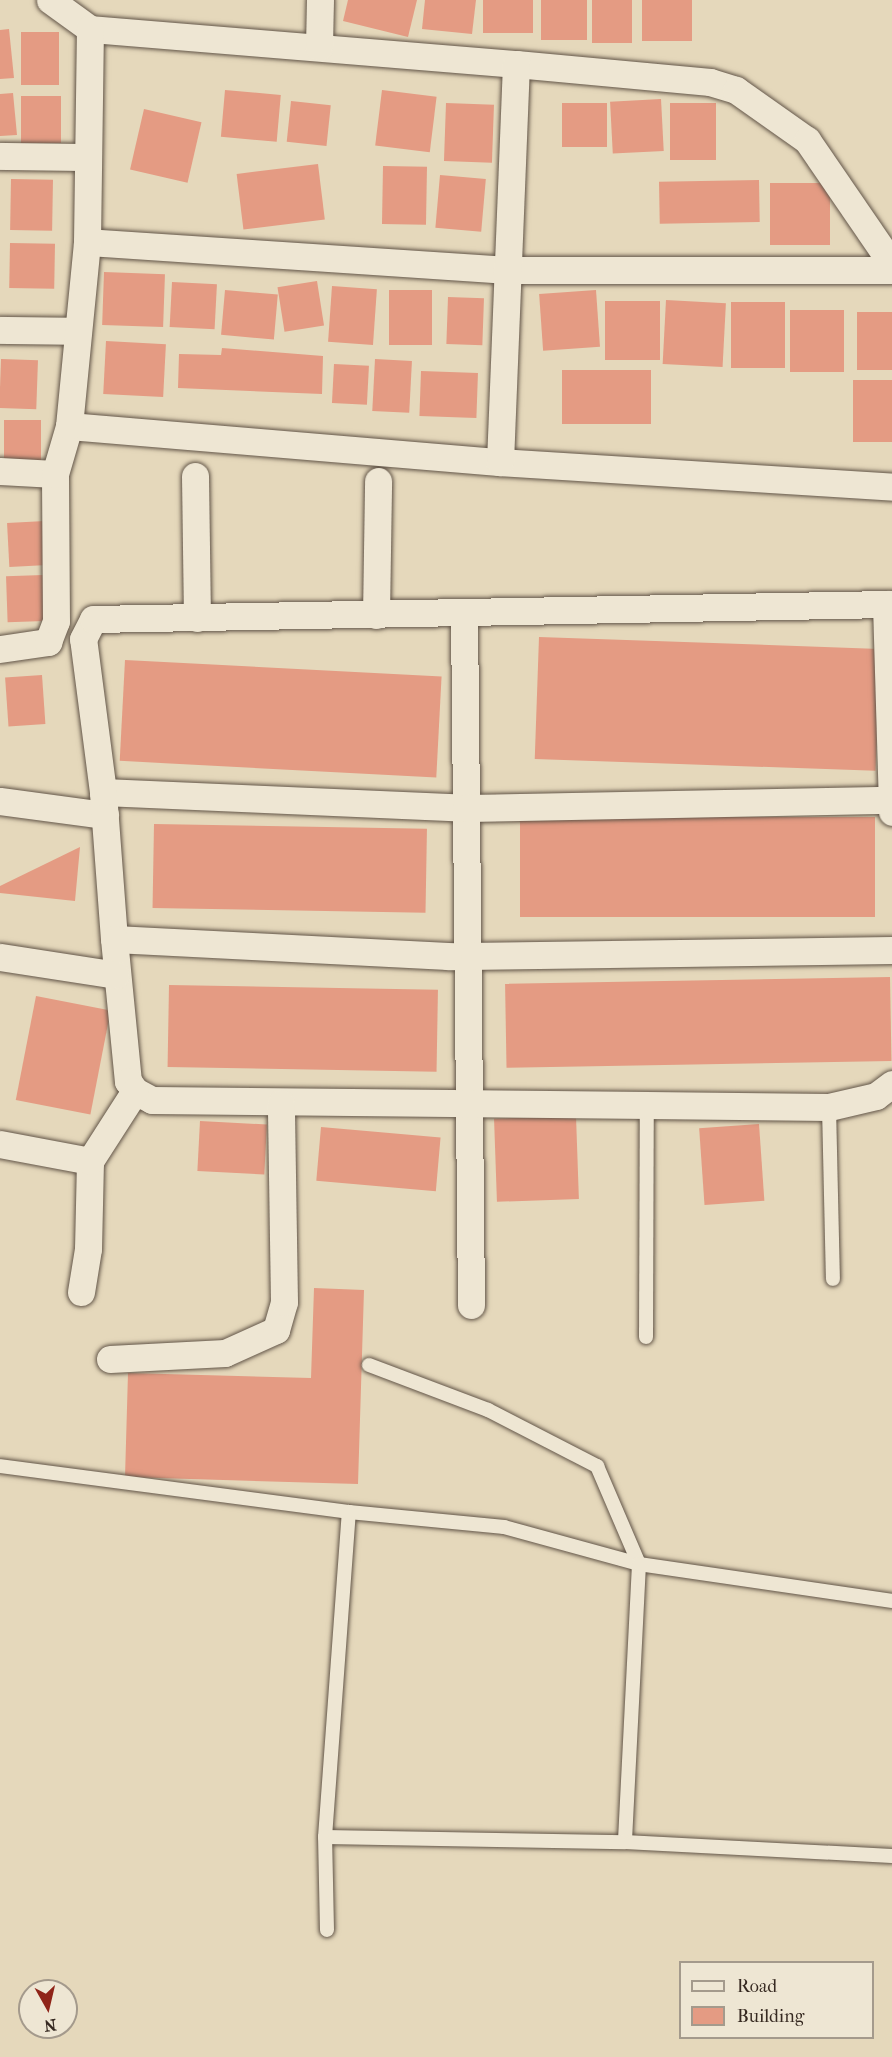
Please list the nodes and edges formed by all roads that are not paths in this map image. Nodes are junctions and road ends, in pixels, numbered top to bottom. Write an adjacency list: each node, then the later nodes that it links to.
1 (50, 0): 3 (street)
2 (320, 0): 4 (street)
3 (90, 29): 4 (street); 7 (street)
4 (319, 47): 5 (street)
5 (516, 64): 9 (street); 10 (street)
6 (0, 156): 7 (street)
7 (88, 157): 8 (street)
8 (87, 242): 10 (street); 13 (street)
9 (892, 264)
10 (506, 270): 11 (street); 15 (street)
11 (892, 270)
12 (0, 330): 13 (street)
13 (78, 331): 14 (street)
14 (69, 426): 15 (street); 17 (street)
15 (500, 462): 20 (street)
16 (0, 471): 17 (street)
17 (55, 474): 25 (street)
18 (195, 476): 24 (street)
19 (378, 481): 23 (street)
20 (892, 487)
21 (889, 604): 22 (street); 28 (street)
22 (464, 614): 23 (street); 29 (street)
23 (376, 615): 24 (street)
24 (197, 618): 27 (street)
25 (0, 649)
26 (0, 801): 27 (street)
27 (104, 803): 29 (street); 30 (street)
28 (892, 806): 29 (street)
29 (466, 808): 32 (street)
30 (114, 939): 32 (street); 34 (street)
31 (892, 950): 32 (street)
32 (466, 956): 38 (street)
33 (0, 957): 34 (street)
34 (116, 975): 36 (street)
35 (892, 1084): 40 (street)
36 (135, 1091): 37 (street); 42 (street)
37 (281, 1103): 38 (street); 47 (street)
38 (469, 1106): 39 (street); 45 (street)
39 (647, 1106): 40 (street); 46 (lane)
40 (829, 1107): 43 (lane)
41 (0, 1144): 42 (street)
42 (90, 1161): 44 (street)
43 (833, 1280)
44 (81, 1292)
45 (471, 1305)
46 (646, 1337)
47 (110, 1359)
48 (369, 1365): 51 (lane)
49 (0, 1466): 50 (lane)
50 (349, 1512): 51 (lane); 53 (lane)
51 (639, 1564): 52 (lane); 54 (lane)
52 (892, 1601)
53 (325, 1838): 54 (lane); 56 (lane)
54 (625, 1842): 55 (lane)
55 (892, 1856)
56 (327, 1930)

